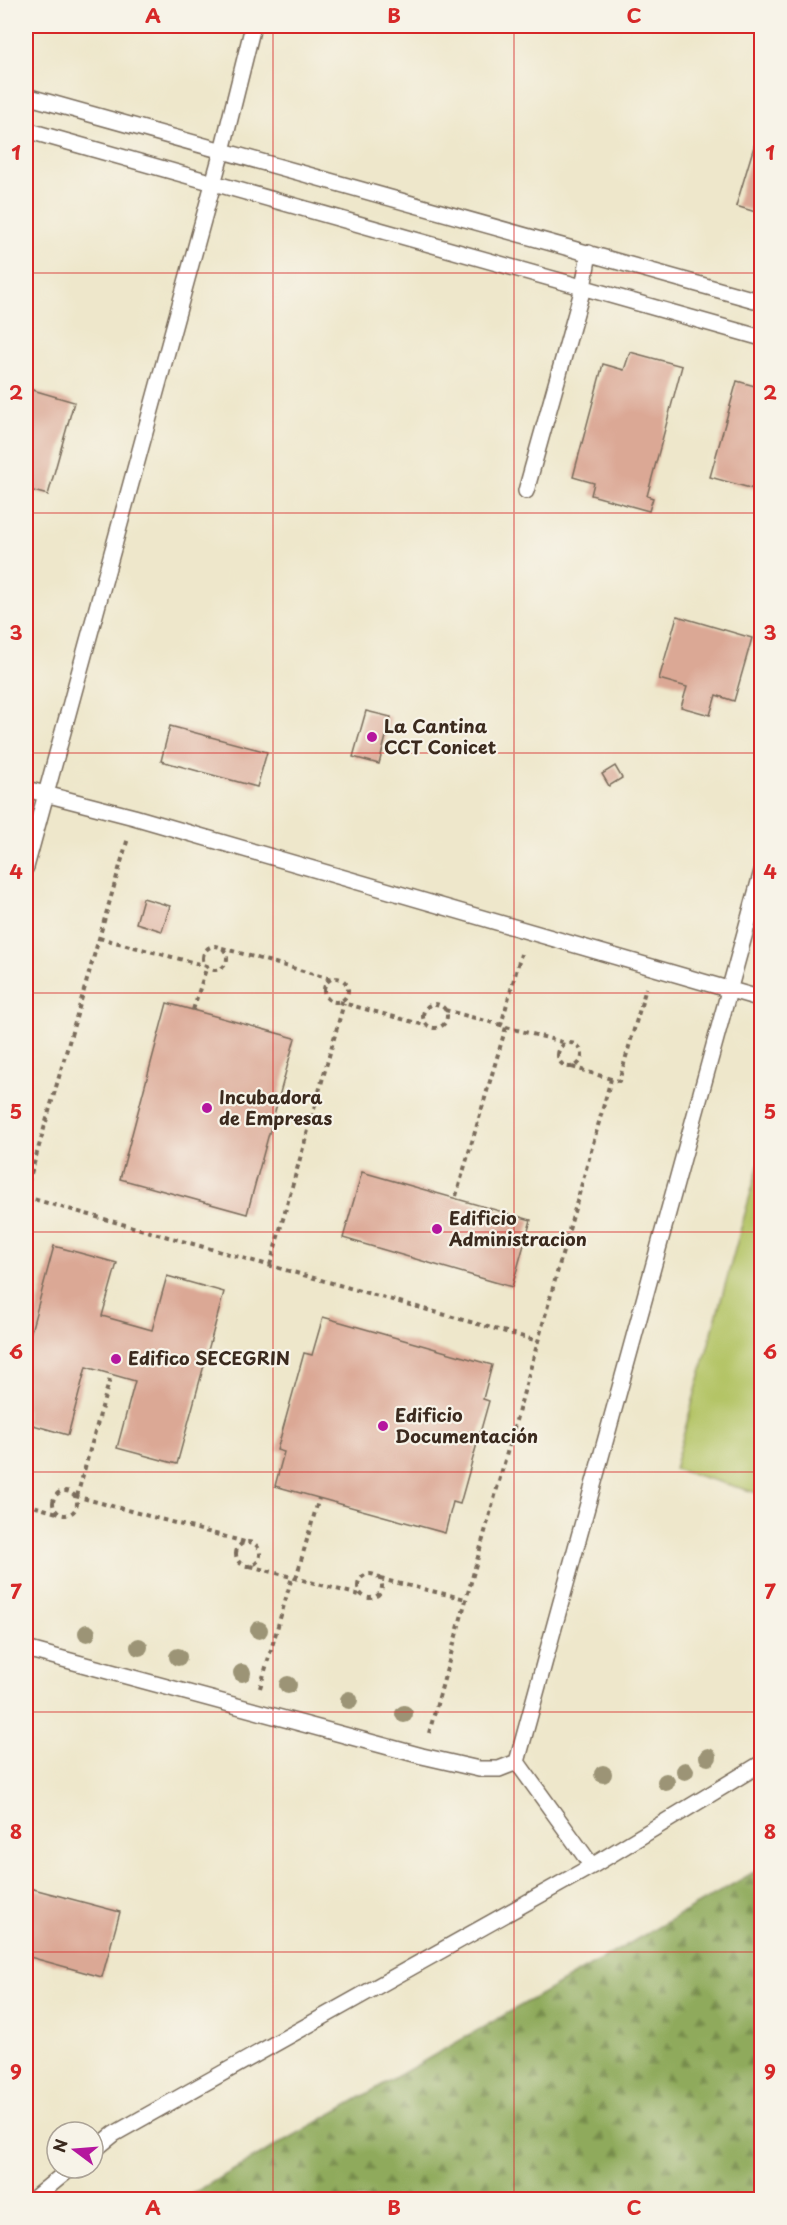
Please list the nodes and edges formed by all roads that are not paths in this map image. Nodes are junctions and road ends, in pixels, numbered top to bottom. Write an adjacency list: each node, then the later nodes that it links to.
1 (253, 26): 4 (lane)
2 (26, 96): 4 (lane)
3 (26, 130): 5 (lane)
4 (222, 151): 5 (lane); 6 (lane)
5 (212, 183): 7 (lane); 12 (lane)
6 (589, 254): 7 (lane); 8 (lane)
7 (584, 288): 9 (lane); 10 (lane)
8 (762, 302)
9 (762, 338)
10 (526, 492)
11 (26, 789): 12 (lane)
12 (45, 794): 13 (lane); 15 (lane)
13 (26, 867)
14 (762, 871): 15 (lane)
15 (728, 990): 16 (lane); 18 (lane)
16 (762, 999)
17 (26, 1649): 18 (lane)
18 (517, 1762): 20 (lane)
19 (762, 1763): 20 (lane)
20 (592, 1866): 21 (lane)
21 (105, 2141)
22 (56, 2180): 23 (lane)
23 (32, 2199)

